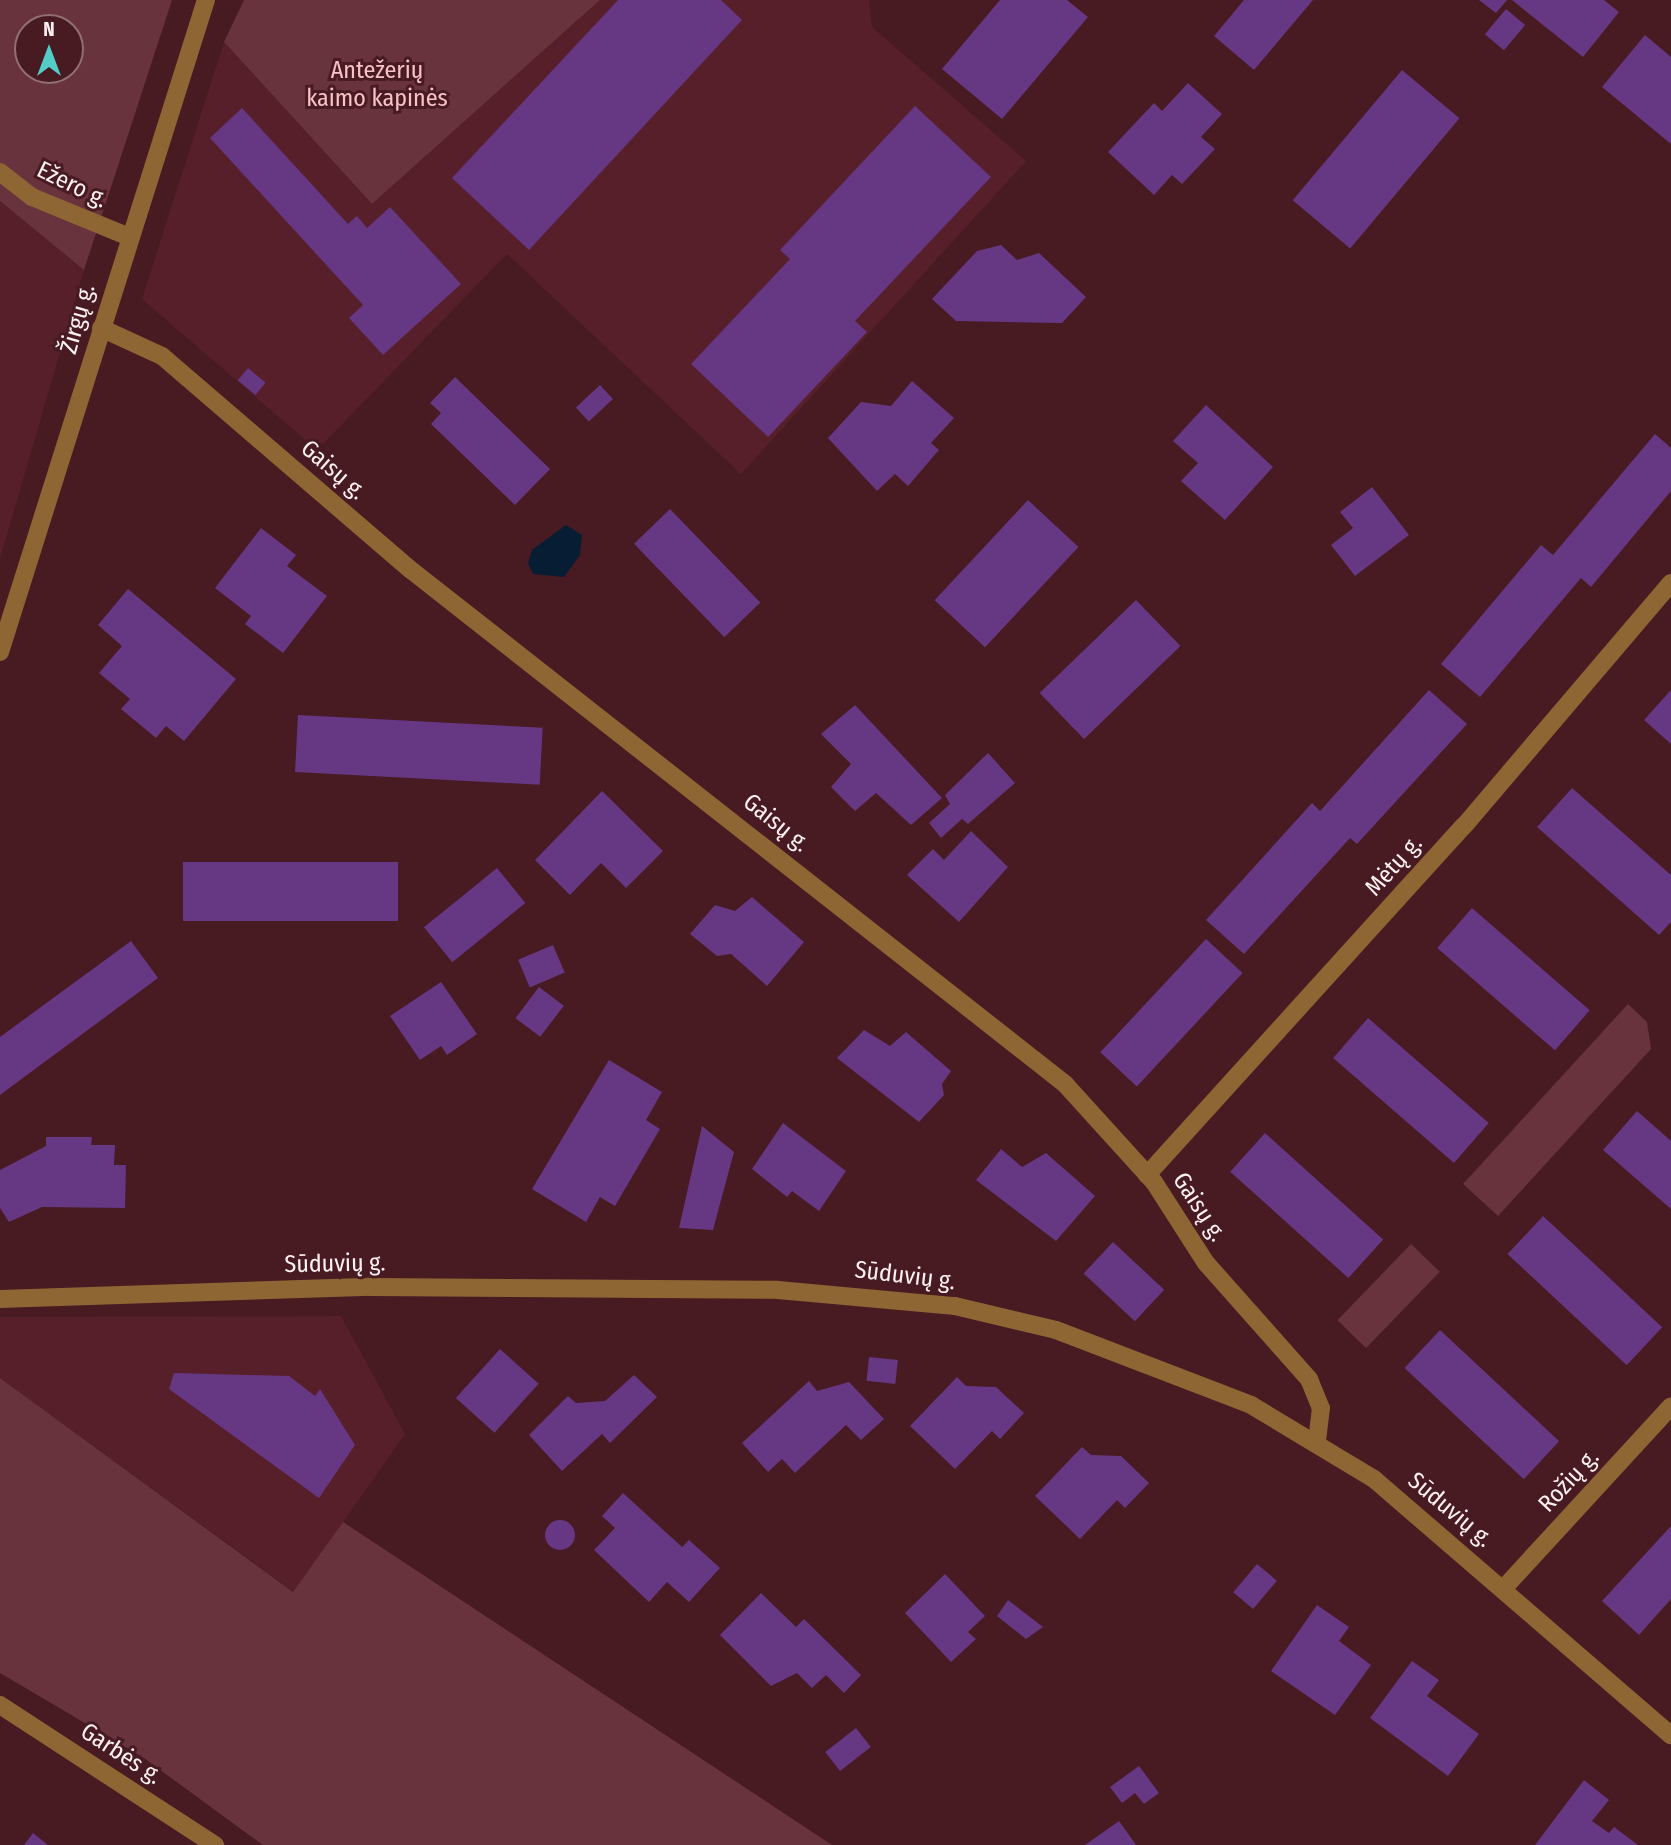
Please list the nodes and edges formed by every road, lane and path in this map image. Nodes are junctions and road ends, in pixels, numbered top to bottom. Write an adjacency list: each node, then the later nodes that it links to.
1 (206, 0): 3 (street, Žirgų g.)
2 (0, 172): 3 (street, Ežero g.)
3 (127, 236): 4 (street, Žirgų g.)
4 (101, 328): 6 (street, Žirgų g.); 7 (street, Gaisų g.)
5 (1671, 583): 7 (street, Mėtų g.)
6 (0, 652)
7 (1147, 1175): 10 (street, Gaisų g.)
8 (0, 1299): 10 (street, Sūduvių g.)
9 (1671, 1406): 11 (street, Rožių g.)
10 (1317, 1442): 11 (street, Sūduvių g.)
11 (1503, 1589): 13 (street, Sūduvių g.)
12 (0, 1706): 14 (street, Garbės g.)
13 (1671, 1735)
14 (215, 1845)

